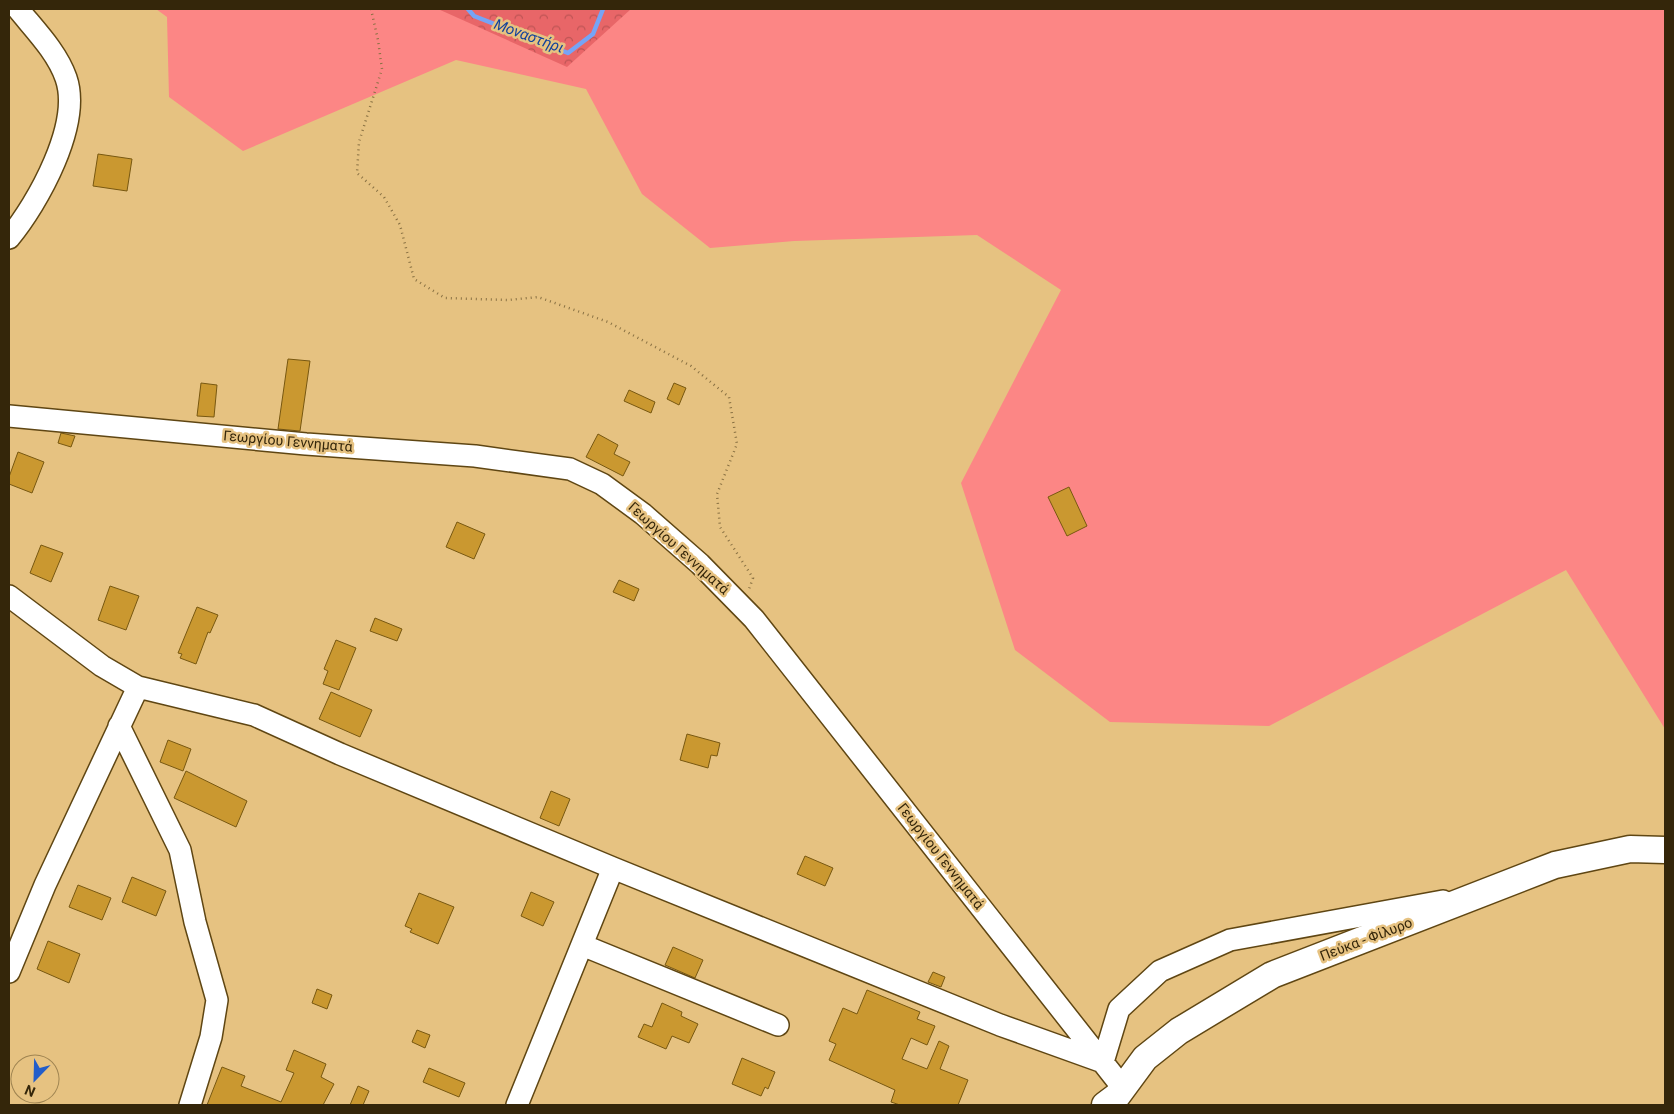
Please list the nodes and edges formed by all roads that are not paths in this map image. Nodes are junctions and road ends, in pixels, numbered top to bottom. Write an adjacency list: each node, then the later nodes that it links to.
1 (18, 9): 2 (street)
2 (9, 238)
3 (9, 416): 13 (street, Γεωργίου Γεννηματά)
4 (9, 596): 5 (street)
5 (138, 687): 6 (street); 8 (street)
6 (119, 726): 11 (street); 15 (street)
7 (1665, 850): 9 (main road, Πεύκα - Φίλυρο)
8 (613, 868): 10 (street); 13 (street)
9 (1483, 894): 13 (street); 14 (main road, Πεύκα - Φίλυρο)
10 (582, 945): 12 (street); 16 (street)
11 (9, 972)
12 (778, 1025)
13 (1103, 1062): 14 (street, Γεωργίου Γεννηματά)
14 (1116, 1099)
15 (190, 1105)
16 (517, 1105)

